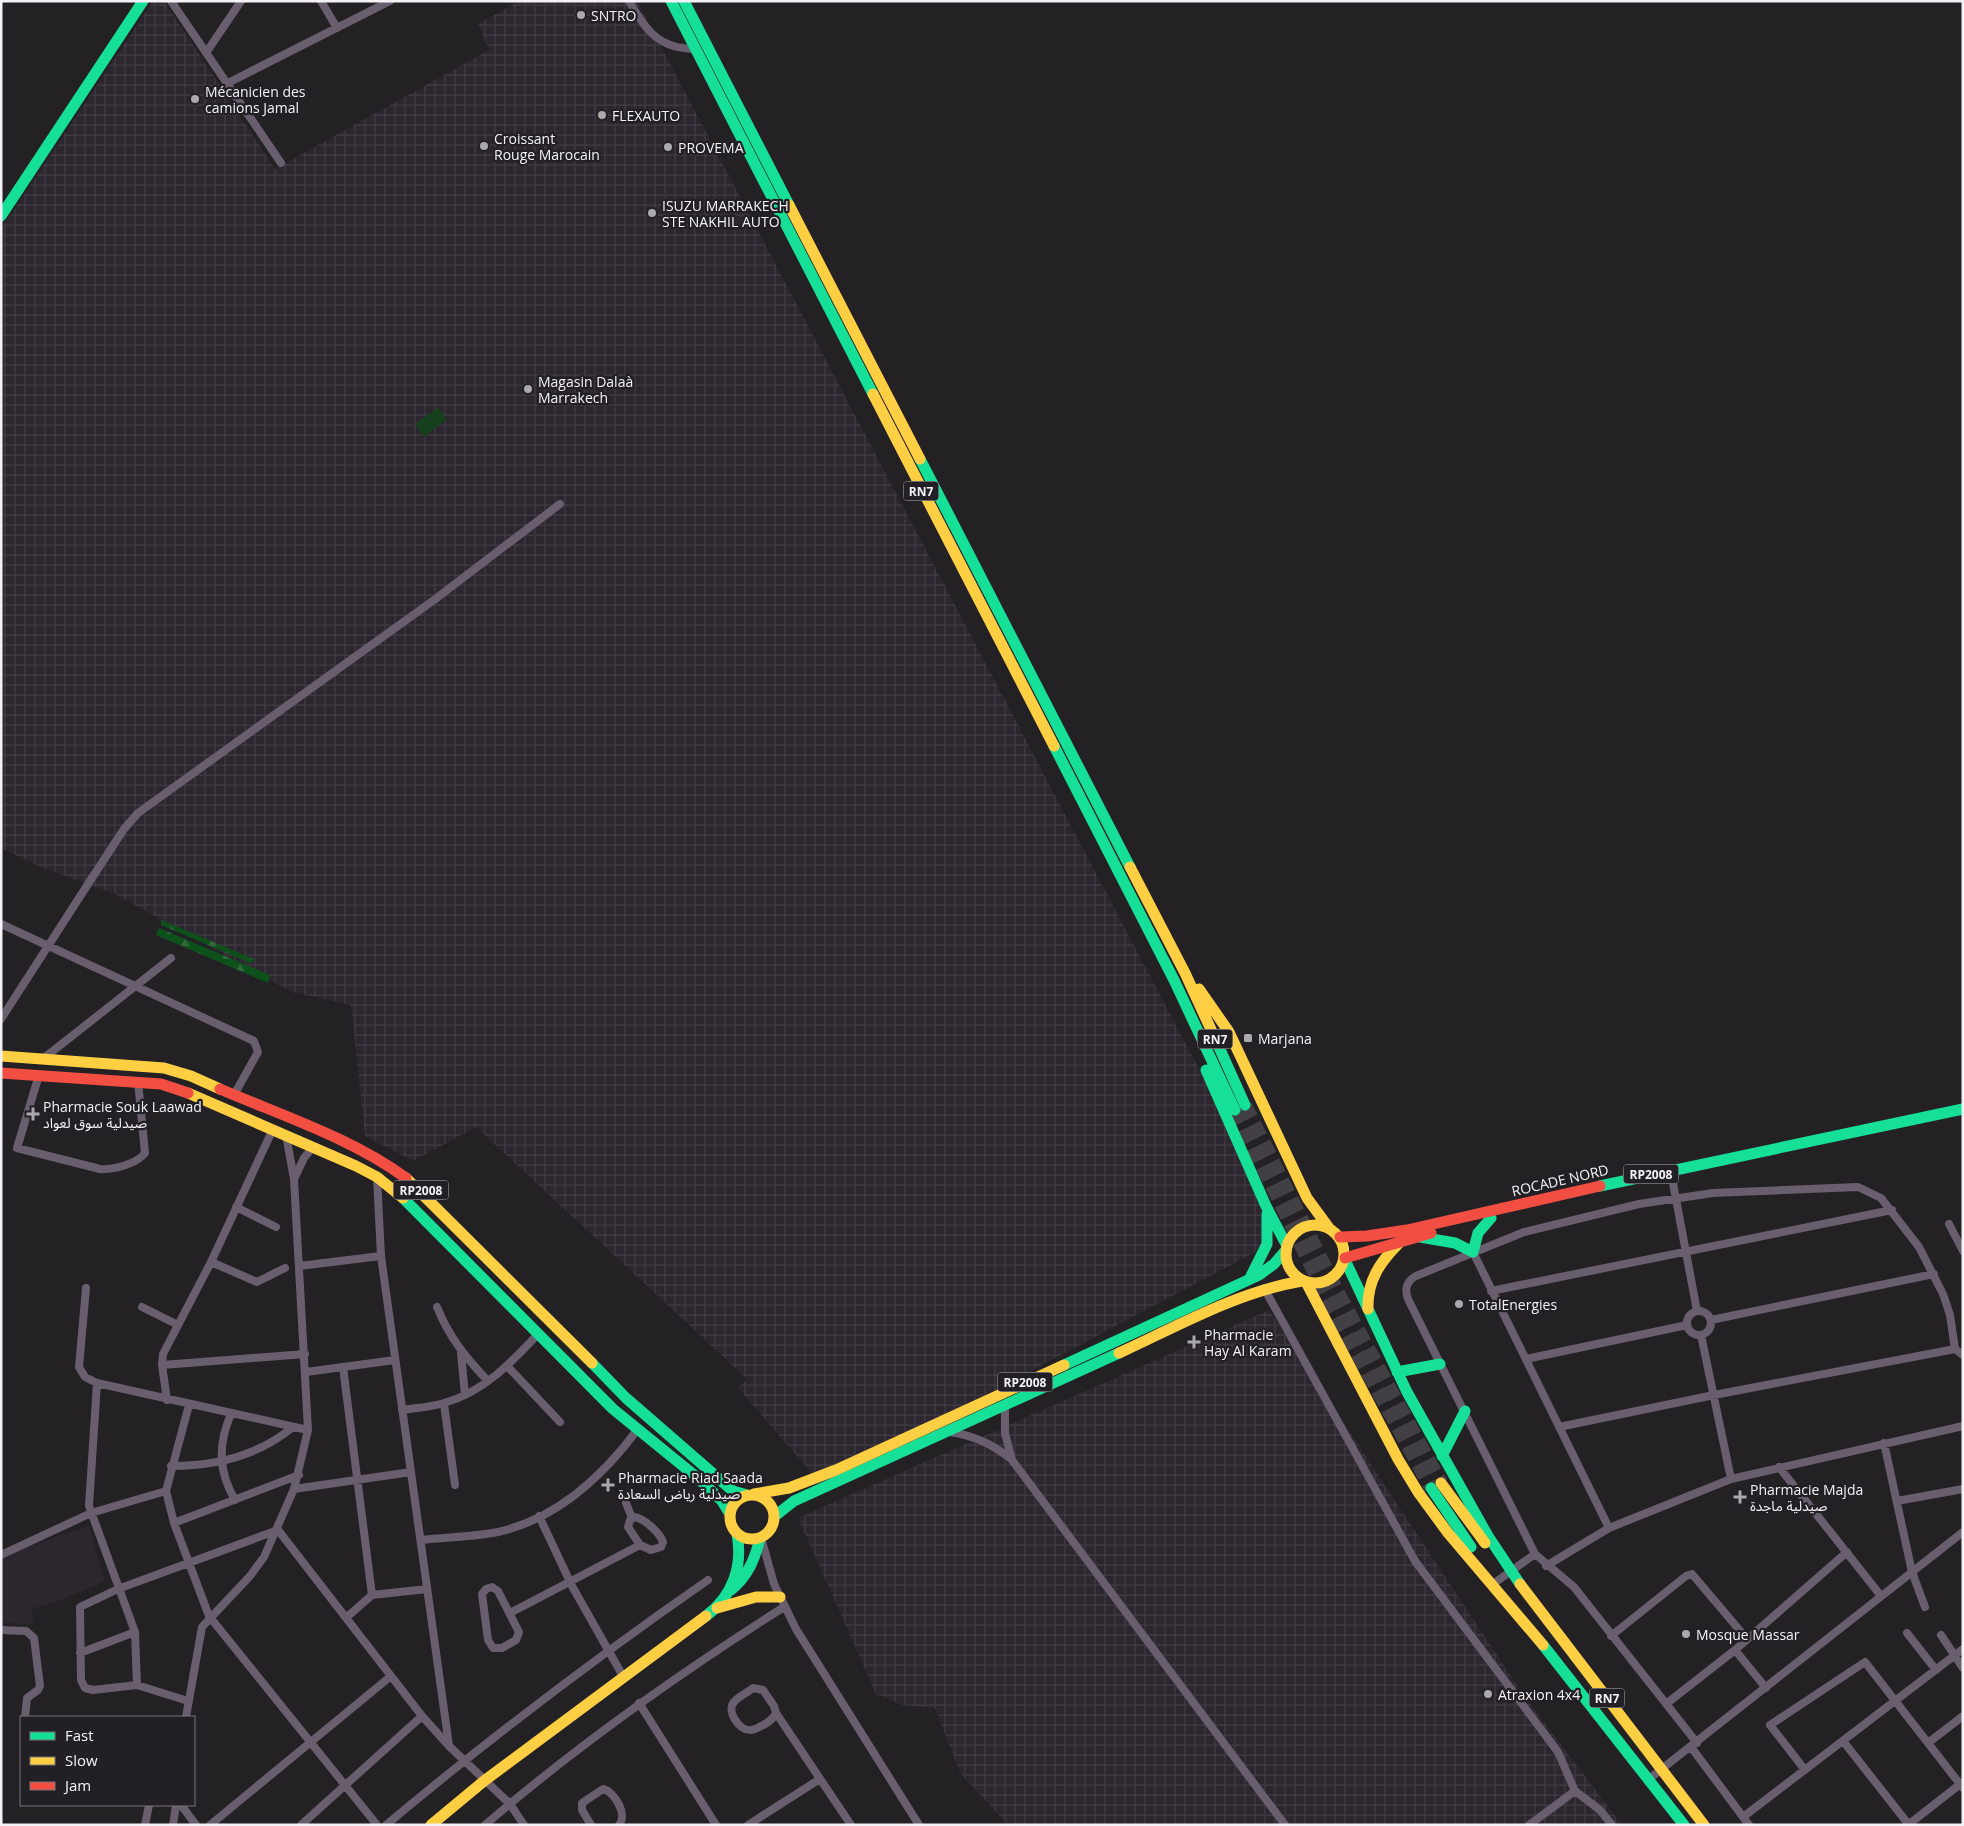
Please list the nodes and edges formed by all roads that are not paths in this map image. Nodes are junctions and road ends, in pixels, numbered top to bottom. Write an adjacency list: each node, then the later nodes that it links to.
1 (144, 1): 14 (main road)
2 (171, 1): 11 (street)
3 (241, 1): 11 (street)
4 (321, 1): 9 (street)
5 (629, 1): 10 (street)
6 (671, 1): 10 (main road, RN7)
7 (684, 1): 20 (main road, RN7)
8 (386, 2): 9 (street)
9 (337, 28): 12 (street)
10 (696, 49): 21 (main road, RN7)
11 (206, 54): 12 (street)
12 (226, 84): 13 (street)
13 (281, 163)
14 (7, 199): 15 (main road)
15 (1, 216)
16 (560, 504): 18 (street)
17 (1, 924): 18 (street)
18 (48, 944): 22 (street); 23 (street)
19 (171, 958): 22 (street)
20 (1185, 973): 21 (main road, RN7); 45 (main road)
21 (1174, 980): 39 (main road)
22 (134, 987): 25 (street); 29 (street)
23 (1, 1020)
24 (1, 1056): 25 (main road, RP2008)
25 (44, 1058): 29 (main road, RP2008)
26 (1, 1072): 27 (main road, RP2008)
27 (39, 1075): 28 (main road, RP2008); 28 (street)
28 (138, 1081): 32 (main road, RP2008)
29 (234, 1095): 119 (main road, RP2008)
30 (1963, 1109): 47 (main road, ROCADE NORD / RP2008)
31 (1963, 1118): 36 (main road, ROCADE NORD / RP2008)
32 (273, 1129): 33 (main road, RP2008); 40 (street)
33 (286, 1135): 34 (main road, RP2008); 37 (street)
34 (313, 1147): 35 (main road, RP2008); 37 (street)
35 (377, 1177): 53 (street); 71 (main road, RP2008)
36 (1672, 1178): 38 (street); 42 (main road, ROCADE NORD / RP2008)
37 (294, 1179): 56 (street)
38 (1676, 1197): 41 (street); 50 (street); 52 (street)
39 (1266, 1206): 49 (main road); 59 (main road)
40 (236, 1207): 44 (street); 55 (street)
41 (1892, 1210): 50 (street); 58 (street)
42 (1491, 1218): 46 (main road, ROCADE NORD / RP2008); 52 (main road)
43 (1949, 1224): 51 (street)
44 (276, 1227)
45 (1330, 1228): 47 (main road); 49 (main road)
46 (1419, 1236): 48 (main road, ROCADE NORD / RP2008); 52 (main road)
47 (1340, 1238): 54 (main road)
48 (1399, 1243): 54 (main road, ROCADE NORD / RP2008); 67 (main road)
49 (1286, 1248): 59 (main road, RP2008); 60 (main road)
50 (1686, 1251): 63 (street); 66 (street)
51 (1963, 1251)
52 (1473, 1252): 63 (street); 79 (street)
53 (381, 1256): 56 (street); 78 (street)
54 (1345, 1259): 60 (main road); 67 (main road)
55 (211, 1262): 57 (street); 69 (street)
56 (299, 1266): 75 (street)
57 (284, 1268)
58 (1934, 1274): 68 (street); 73 (street)
59 (1250, 1279): 119 (main road, RP2008)
60 (1304, 1281): 62 (main road, RP2008); 145 (main road)
61 (86, 1288): 86 (street)
62 (1264, 1288): 92 (main road, RP2008); 196 (street)
63 (1491, 1291): 77 (street)
64 (142, 1307): 69 (street)
65 (437, 1307): 74 (street)
66 (1697, 1310): 68 (street); 70 (street)
67 (1369, 1314): 84 (main road)
68 (1711, 1320): 72 (street)
69 (178, 1325): 80 (street)
70 (1687, 1325): 72 (street); 77 (street)
71 (539, 1333): 82 (street); 100 (main road, RP2008)
72 (1702, 1335): 88 (street)
73 (1955, 1349): 76 (street); 88 (street)
74 (461, 1353): 85 (street); 87 (street)
75 (305, 1354): 80 (street); 83 (street)
76 (1963, 1355)
77 (1526, 1359): 99 (street)
78 (395, 1360): 81 (street); 93 (street)
79 (1440, 1364): 84 (main road); 94 (street)
80 (162, 1365): 89 (street)
81 (343, 1367): 83 (street); 111 (street)
82 (508, 1367): 85 (street); 96 (street)
83 (306, 1372): 101 (street)
84 (1397, 1372): 104 (main road)
85 (488, 1381): 87 (street)
86 (97, 1383): 89 (street); 123 (street)
87 (465, 1395): 90 (street)
88 (1714, 1395): 99 (street); 112 (street)
89 (167, 1400): 91 (street)
90 (444, 1404): 93 (street); 114 (street)
91 (189, 1405): 95 (street); 107 (street)
92 (1005, 1405): 102 (main road, RP2008); 105 (street)
93 (402, 1410): 109 (street)
94 (1465, 1411): 104 (main road); 137 (street)
95 (231, 1414): 98 (street); 106 (street)
96 (560, 1422)
97 (1963, 1426): 103 (street)
98 (293, 1427): 101 (street); 106 (street)
99 (1559, 1427): 129 (street)
100 (638, 1429): 124 (main road, RP2008); 125 (street)
101 (308, 1430): 110 (street)
102 (949, 1432): 105 (street); 126 (main road, RP2008)
103 (1884, 1443): 108 (street); 121 (street)
104 (1442, 1456): 141 (main road)
105 (1012, 1460): 218 (street)
106 (221, 1462): 107 (street); 120 (street)
107 (171, 1466): 118 (street)
108 (1779, 1467): 112 (street); 136 (street)
109 (411, 1472): 111 (street); 134 (street)
110 (299, 1475): 116 (street); 120 (street)
111 (356, 1479): 116 (street); 149 (street)
112 (1731, 1479): 129 (street)
113 (1441, 1483): 141 (main road, RN7)
114 (455, 1484)
115 (1431, 1488): 145 (main road, RN7)
116 (294, 1489): 130 (street)
117 (1963, 1490): 121 (street)
118 (166, 1492): 123 (street); 128 (street)
119 (751, 1495): 124 (main road); 126 (main road, RP2008)
120 (234, 1500): 128 (street)
121 (1897, 1501): 142 (street)
122 (626, 1502): 127 (street)
123 (91, 1513): 138 (street); 146 (street)
124 (730, 1514): 132 (main road, RP2008)
125 (539, 1516): 134 (street); 144 (street)
126 (774, 1516): 133 (main road, RP2008)
127 (632, 1518): 135 (street); 135 (street)
128 (174, 1523): 139 (street)
129 (1609, 1528): 140 (street)
130 (278, 1530): 139 (street); 155 (street); 156 (street)
131 (1963, 1532): 142 (street)
132 (737, 1534): 133 (main road); 148 (main road)
133 (761, 1538): 148 (main road); 151 (street)
134 (421, 1540): 147 (street)
135 (640, 1545): 144 (street)
136 (1847, 1552): 150 (street); 162 (street)
137 (1535, 1554): 140 (street); 141 (street)
138 (1, 1555)
139 (189, 1564): 146 (street); 155 (street)
140 (1546, 1566): 161 (street)
141 (1511, 1571): 145 (street); 189 (main road, RN7)
142 (1912, 1572): 150 (street); 152 (street)
143 (708, 1580): 164 (street)
144 (570, 1582): 154 (street); 164 (street)
145 (1493, 1584): 192 (main road, RN7)
146 (118, 1589): 158 (street); 166 (street)
147 (426, 1589): 149 (street); 187 (street)
148 (731, 1590): 153 (main road)
149 (372, 1595): 156 (street)
150 (1881, 1596): 173 (street)
151 (782, 1602): 153 (main road); 176 (street); 217 (street)
152 (1925, 1607)
153 (717, 1608): 171 (main road)
154 (510, 1613): 154 (street)
155 (210, 1616): 174 (street); 184 (street)
156 (347, 1617): 170 (street)
157 (1, 1630): 179 (street)
158 (135, 1632): 166 (street); 172 (street)
159 (1907, 1633): 169 (street)
160 (1941, 1635): 167 (street)
161 (1611, 1636): 162 (street); 177 (street)
162 (1747, 1639): 165 (street)
163 (1963, 1649): 167 (street)
164 (607, 1650): 171 (street); 188 (street)
165 (1735, 1650): 173 (street); 177 (street)
166 (80, 1653): 172 (street)
167 (1954, 1656): 168 (street); 169 (street)
168 (1963, 1668)
169 (1936, 1670): 175 (street)
170 (391, 1676): 181 (street); 184 (street)
171 (624, 1678): 193 (main road)
172 (137, 1685): 174 (street)
173 (1766, 1688): 186 (street)
174 (188, 1701): 180 (street)
175 (1895, 1701): 183 (street); 185 (street); 190 (street)
176 (639, 1704): 197 (street); 214 (street)
177 (1666, 1704): 186 (street)
178 (776, 1713): 178 (street); 191 (street)
179 (25, 1716)
180 (186, 1716)
181 (422, 1716): 187 (street); 194 (street)
182 (1963, 1716): 185 (street)
183 (1843, 1741): 190 (street); 224 (street)
184 (310, 1742): 194 (street); 205 (street)
185 (1928, 1743): 195 (street)
186 (1694, 1745): 189 (street); 201 (street)
187 (450, 1746): 188 (street)
188 (463, 1760): 193 (street); 208 (street)
189 (1662, 1770): 192 (street); 222 (main road, RN7)
190 (1805, 1770): 201 (street)
191 (820, 1779): 215 (street); 216 (street)
192 (1649, 1780): 221 (main road, RN7)
193 (484, 1781): 197 (street); 209 (main road)
194 (345, 1785): 206 (street); 207 (street)
195 (1962, 1785): 224 (street)
196 (1576, 1791): 219 (street); 220 (street)
197 (510, 1804): 210 (street); 211 (street)
198 (149, 1806): 202 (street)
199 (176, 1806): 203 (street)
200 (182, 1806): 204 (street)
201 (1743, 1817): 223 (street)
202 (145, 1825)
203 (173, 1825)
204 (196, 1825)
205 (210, 1825)
206 (301, 1825)
207 (377, 1825)
208 (386, 1825)
209 (431, 1825)
210 (485, 1825)
211 (524, 1825)
212 (590, 1825): 213 (street)
213 (619, 1825)
214 (716, 1825)
215 (748, 1825)
216 (851, 1825)
217 (918, 1825)
218 (1285, 1825)
219 (1529, 1825)
220 (1612, 1825)
221 (1684, 1825)
222 (1704, 1825)
223 (1749, 1825)
224 (1908, 1825)

